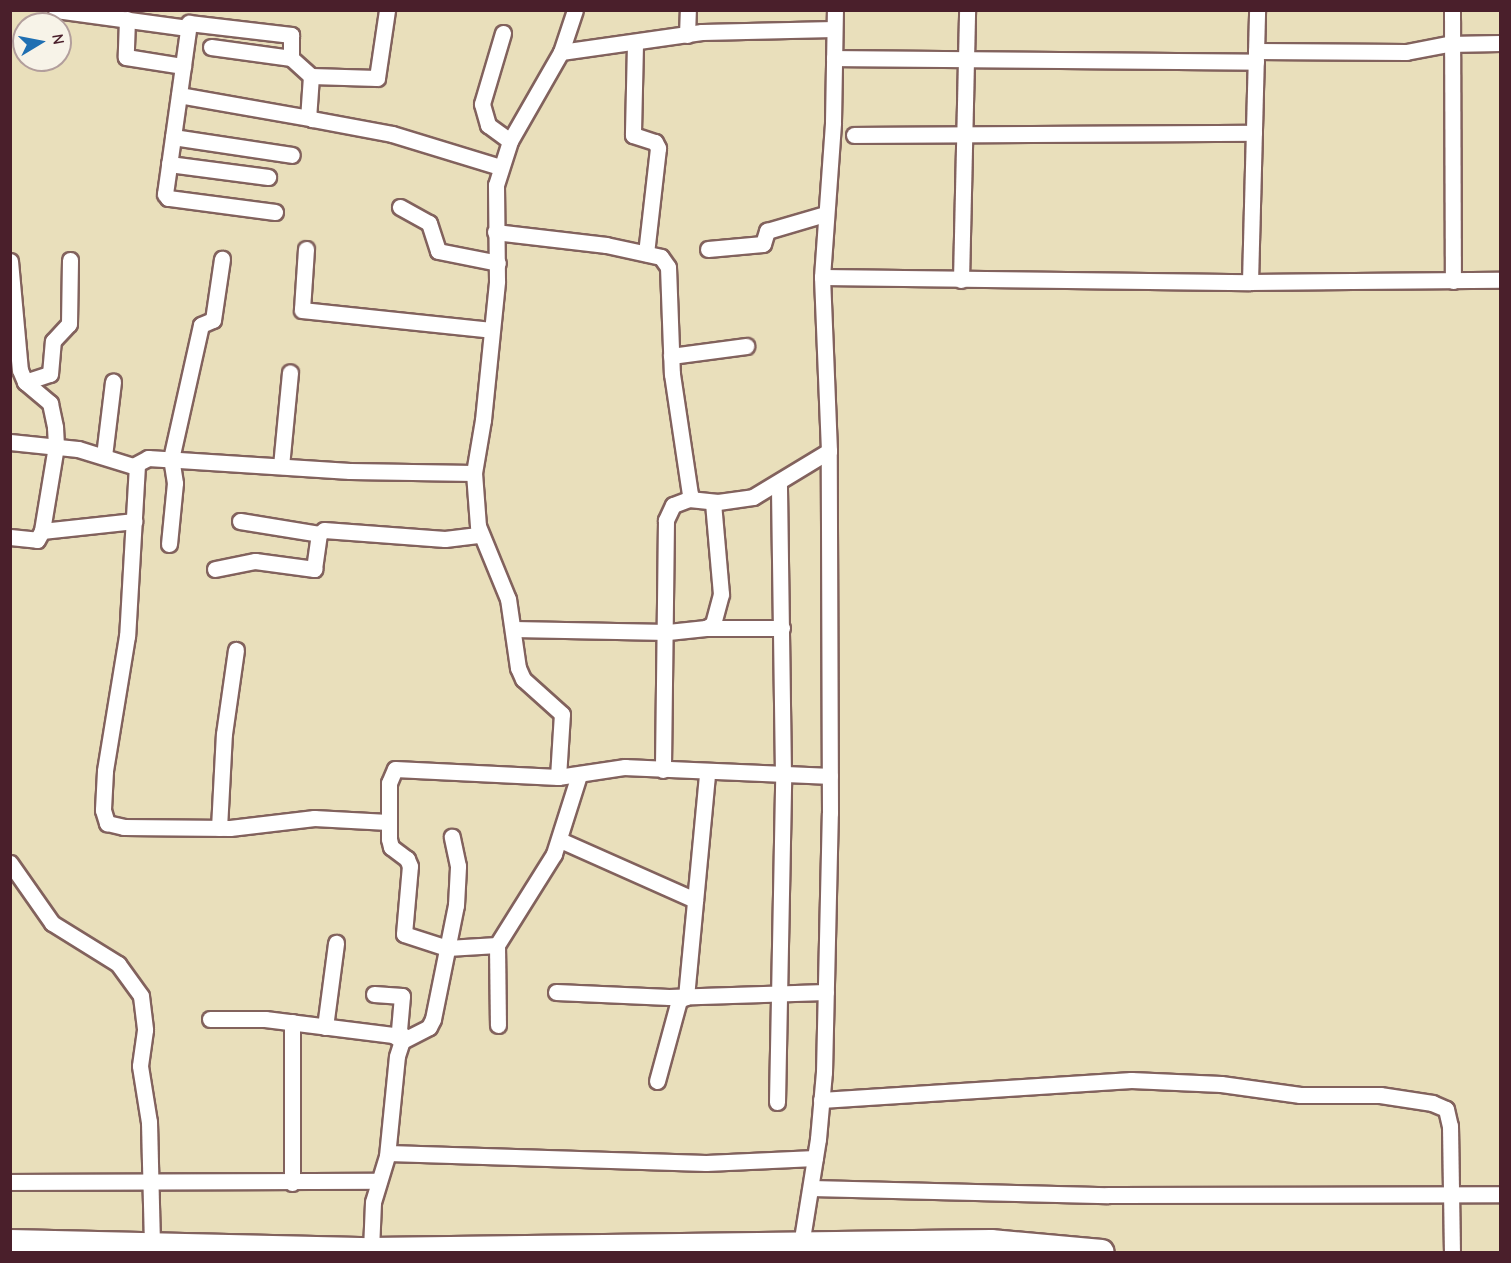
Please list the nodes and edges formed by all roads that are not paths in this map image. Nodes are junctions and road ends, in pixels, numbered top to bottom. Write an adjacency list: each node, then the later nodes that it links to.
1 (56, 10): 9 (street)
2 (387, 10): 24 (street)
3 (575, 10): 18 (street)
4 (688, 10): 13 (street)
5 (835, 10): 11 (street)
6 (967, 10): 20 (street)
7 (1257, 10): 19 (street)
8 (1452, 10): 16 (street)
9 (127, 19): 10 (street); 23 (street)
10 (188, 28): 21 (street); 23 (street)
11 (834, 29): 13 (street); 22 (street)
12 (503, 33): 31 (street)
13 (687, 35): 15 (street)
14 (1500, 42): 16 (street)
15 (635, 44): 18 (street); 42 (street)
16 (1452, 44): 19 (street); 50 (street)
17 (211, 48): 21 (street)
18 (561, 52): 31 (street)
19 (1256, 56): 20 (street); 27 (street)
20 (968, 57): 22 (street); 29 (street)
21 (291, 58): 24 (street)
22 (834, 58): 38 (street)
23 (183, 66): 25 (street)
24 (311, 76): 26 (street)
25 (179, 95): 26 (street); 30 (street)
26 (309, 118): 34 (street)
27 (1254, 133): 29 (street); 51 (street)
28 (854, 135): 29 (street)
29 (965, 136): 48 (street)
30 (173, 137): 32 (street); 33 (street)
31 (510, 141): 34 (street)
32 (292, 155)
33 (169, 164): 35 (street); 37 (street)
34 (500, 167): 39 (street)
35 (268, 177)
36 (400, 207): 46 (street)
37 (275, 212)
38 (825, 214): 41 (street); 47 (street)
39 (495, 232): 42 (street); 46 (street)
40 (306, 249): 52 (street)
41 (708, 249)
42 (646, 253): 54 (street)
43 (222, 259): 62 (street)
44 (70, 260): 56 (street)
45 (10, 261): 56 (street)
46 (498, 264): 52 (street)
47 (822, 277): 48 (street); 60 (street)
48 (961, 280): 51 (street)
49 (1500, 280): 50 (street)
50 (1453, 281): 51 (street)
51 (1250, 282)
52 (491, 330): 65 (street)
53 (746, 346): 54 (street)
54 (671, 356): 67 (street)
55 (290, 372): 64 (street)
56 (25, 381): 59 (street)
57 (113, 382): 61 (street)
58 (10, 442): 59 (street)
59 (56, 446): 61 (street); 71 (street)
60 (829, 451): 66 (street); 86 (street)
61 (104, 456): 63 (street)
62 (171, 459): 63 (street); 64 (street); 75 (street)
63 (136, 465): 69 (street)
64 (280, 466): 65 (street)
65 (474, 473): 73 (street)
66 (779, 483): 68 (street); 78 (street)
67 (689, 499): 68 (street); 80 (street)
68 (713, 502): 77 (street)
69 (134, 521): 71 (street); 89 (street)
70 (240, 521): 72 (street)
71 (42, 531): 74 (street)
72 (319, 534): 73 (street); 76 (street)
73 (480, 535): 79 (street)
74 (10, 537)
75 (169, 544)
76 (214, 570)
77 (706, 628): 78 (street); 80 (street)
78 (782, 628): 85 (street)
79 (513, 630): 80 (street); 87 (street)
80 (668, 632): 82 (street)
81 (236, 651): 89 (street)
82 (663, 770): 83 (street); 84 (street)
83 (706, 773): 85 (street); 93 (street)
84 (579, 775): 87 (street); 91 (street)
85 (783, 775): 86 (street); 100 (street)
86 (830, 776): 98 (street)
87 (558, 777): 88 (street)
88 (388, 822): 89 (street); 96 (street)
89 (219, 828)
90 (452, 837): 96 (street)
91 (560, 840): 93 (street); 95 (street)
92 (10, 863): 115 (street)
93 (695, 900): 101 (street)
94 (336, 943): 105 (street)
95 (497, 945): 96 (street); 104 (street)
96 (447, 948): 106 (street)
97 (556, 992): 101 (street)
98 (826, 992): 100 (street); 108 (street)
99 (374, 994): 106 (street)
100 (781, 994): 101 (street); 109 (street)
101 (686, 997): 107 (street)
102 (210, 1018): 103 (street)
103 (292, 1022): 105 (street); 114 (street)
104 (498, 1025)
105 (325, 1027): 106 (street)
106 (404, 1039): 110 (street)
107 (657, 1081)
108 (821, 1100): 111 (street); 117 (street)
109 (777, 1102)
110 (388, 1153): 111 (street); 112 (street)
111 (815, 1158): 116 (street)
112 (379, 1181): 114 (street); 122 (street)
113 (10, 1182): 115 (street)
114 (292, 1183): 115 (street)
115 (151, 1185): 121 (street)
116 (811, 1188): 117 (street); 120 (street)
117 (1453, 1194): 118 (street); 124 (street)
118 (1500, 1194)
119 (10, 1242): 121 (main road)
120 (801, 1245): 122 (main road); 123 (main road)
121 (152, 1248): 122 (main road)
122 (371, 1250)
123 (1102, 1252)
124 (1452, 1252)

